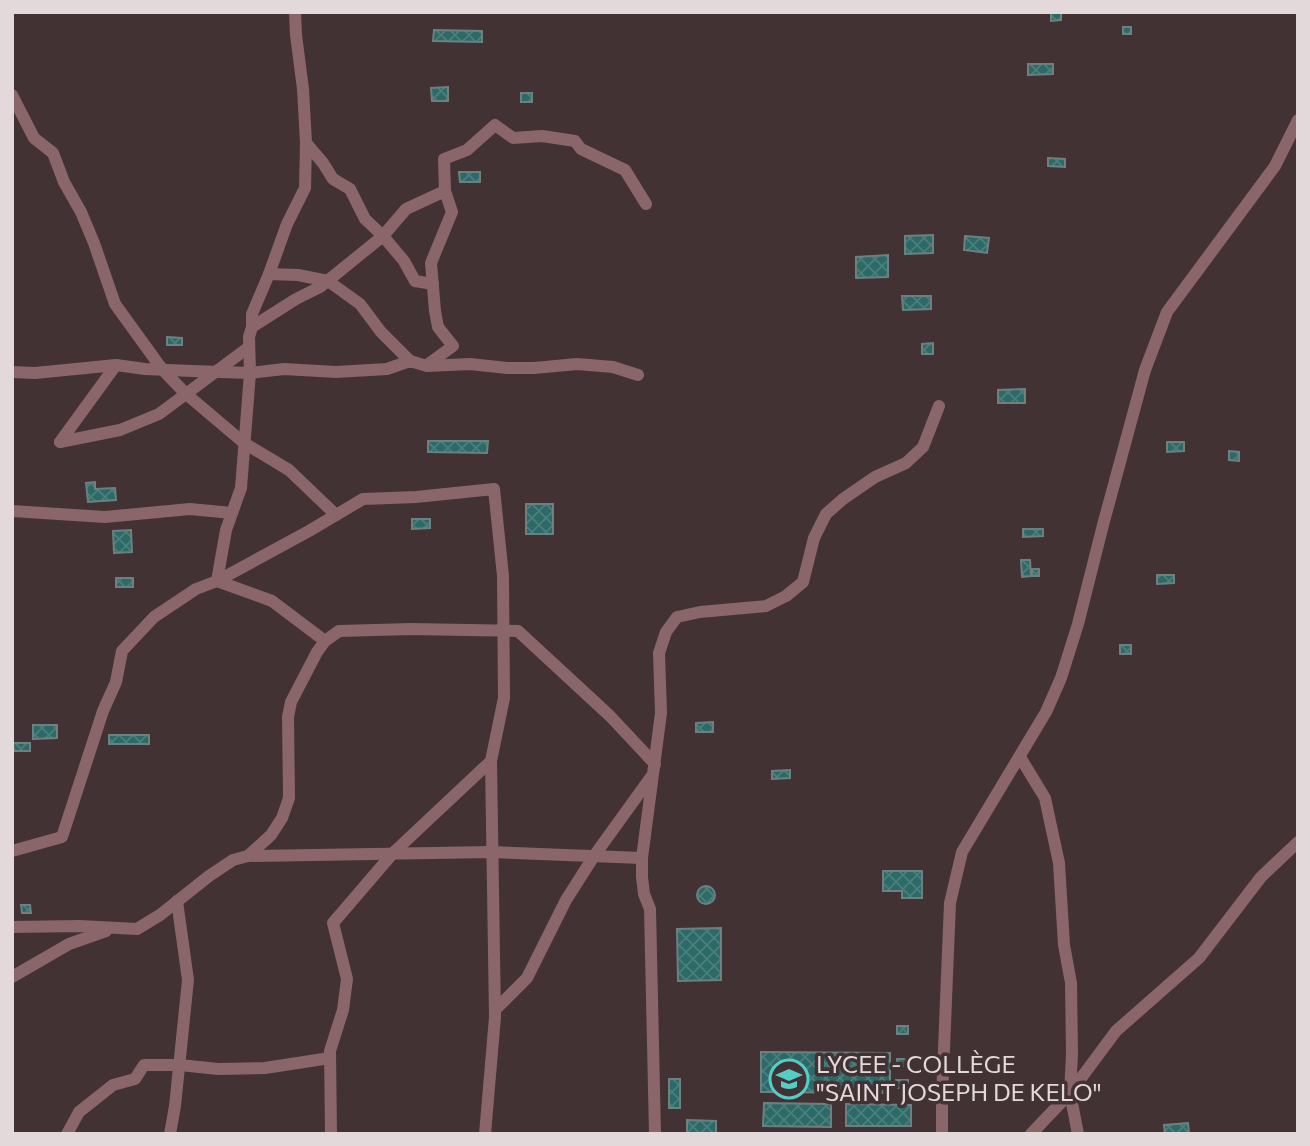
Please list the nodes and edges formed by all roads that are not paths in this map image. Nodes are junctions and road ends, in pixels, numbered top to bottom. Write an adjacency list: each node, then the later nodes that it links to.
1 (295, 12): 4 (street)
2 (12, 95): 16 (street)
3 (1298, 120): 30 (street)
4 (306, 142): 7 (street); 8 (street)
5 (444, 191): 6 (street); 7 (street); 10 (street)
6 (646, 204)
7 (383, 236): 9 (street); 10 (street)
8 (269, 274): 9 (street); 11 (street)
9 (328, 281): 11 (street); 13 (street)
10 (433, 284): 15 (street)
11 (252, 327): 12 (street)
12 (249, 347): 18 (street); 19 (street)
13 (410, 361): 15 (street); 19 (street)
14 (116, 365): 16 (street); 17 (street); 21 (street)
15 (427, 366): 20 (street)
16 (162, 369): 18 (street); 21 (street)
17 (12, 372)
18 (216, 372): 19 (street); 21 (street)
19 (250, 373): 23 (street)
20 (638, 375)
21 (185, 393): 23 (street)
22 (939, 406): 32 (street)
23 (244, 443): 25 (street); 26 (street)
24 (12, 511): 25 (street)
25 (232, 513): 27 (street)
26 (336, 515): 27 (street); 28 (street)
27 (217, 581): 29 (street); 34 (street)
28 (504, 631): 29 (street); 31 (street); 32 (street)
29 (325, 640): 37 (street)
30 (1020, 757): 47 (street); 53 (street)
31 (491, 761): 35 (street); 36 (street)
32 (654, 768): 38 (street); 39 (street)
33 (1298, 842): 47 (street)
34 (12, 851)
35 (492, 852): 36 (street); 38 (street); 44 (street)
36 (394, 853): 37 (street); 45 (street)
37 (248, 856): 40 (street)
38 (594, 856): 39 (street); 44 (street)
39 (642, 858): 52 (street)
40 (177, 901): 42 (street); 46 (street)
41 (12, 927): 42 (street)
42 (113, 929): 43 (street)
43 (12, 977)
44 (495, 1010): 51 (street)
45 (330, 1058): 46 (street); 50 (street)
46 (180, 1065): 48 (street); 49 (street)
47 (1070, 1093): 54 (street); 55 (street)
48 (67, 1134)
49 (170, 1134)
50 (331, 1134)
51 (485, 1134)
52 (655, 1134)
53 (942, 1134)
54 (1031, 1134)
55 (1078, 1134)

